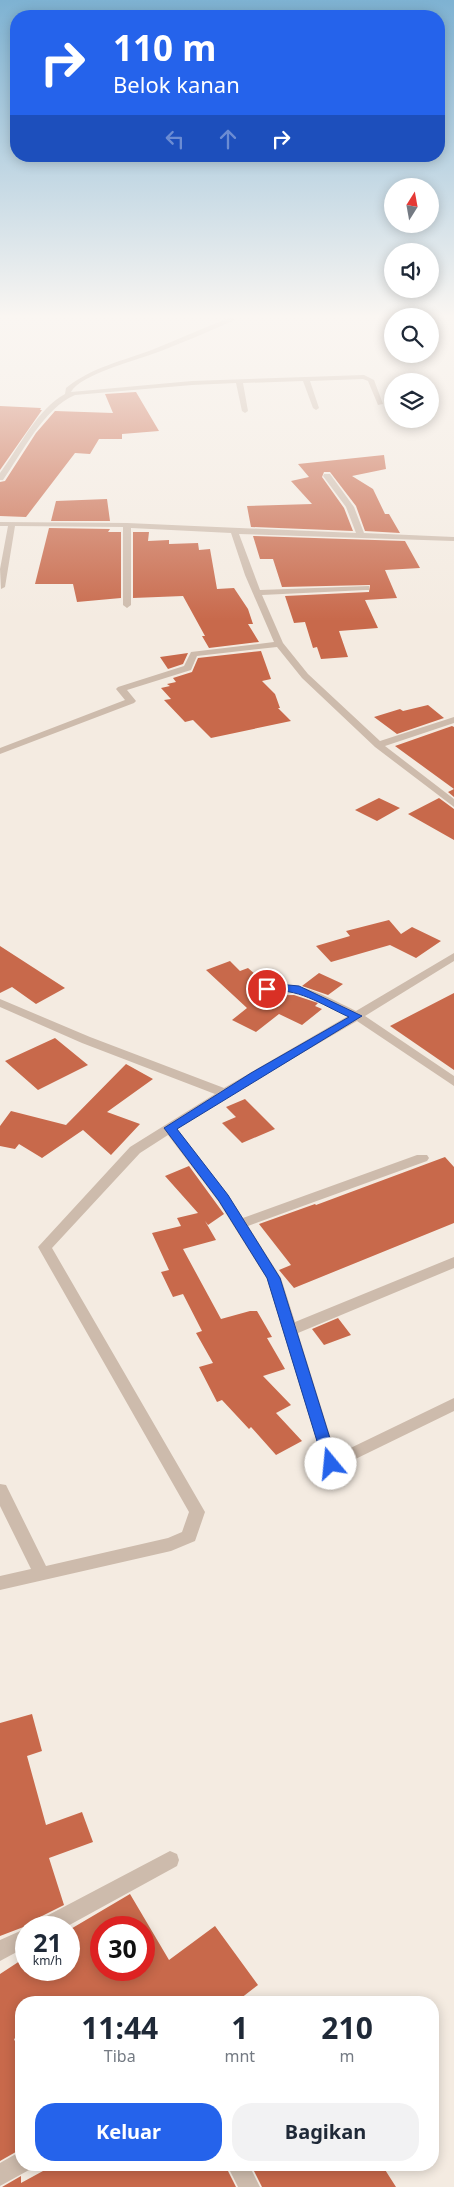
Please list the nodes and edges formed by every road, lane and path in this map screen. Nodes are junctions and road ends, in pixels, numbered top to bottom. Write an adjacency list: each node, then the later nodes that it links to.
1 (44, 417): 3 (street)
2 (327, 476): 8 (street)
3 (0, 478)
4 (0, 524): 5 (street)
5 (12, 524): 6 (street); 10 (street)
6 (127, 525): 7 (street); 13 (street)
7 (234, 532): 8 (street); 12 (street)
8 (361, 536): 9 (street)
9 (454, 539)
10 (2, 587)
11 (366, 588): 12 (street)
12 (257, 593): 14 (street)
13 (126, 605)
14 (280, 644): 16 (street); 17 (street)
15 (454, 720): 16 (street)
16 (378, 745): 18 (street)
17 (0, 751)
18 (454, 804)
19 (454, 956): 22 (street)
20 (256, 991): 22 (street)
21 (0, 1002): 24 (street)
22 (357, 1016): 23 (street); 24 (street)
23 (454, 1082)
24 (225, 1093): 25 (street)
25 (170, 1128): 27 (street); 32 (street)
26 (422, 1158): 27 (street)
27 (240, 1224): 29 (street)
28 (454, 1262): 29 (street)
29 (290, 1330): 30 (street)
30 (454, 1404)
31 (0, 1490): 32 (street)
32 (42, 1574): 33 (street)
33 (0, 1583)
34 (170, 1860): 35 (street)
35 (66, 1916)
36 (15, 1943): 37 (street)
37 (0, 1951)
38 (15, 2166): 40 (street)
39 (241, 2171): 41 (street)
40 (0, 2175)
41 (249, 2187)

